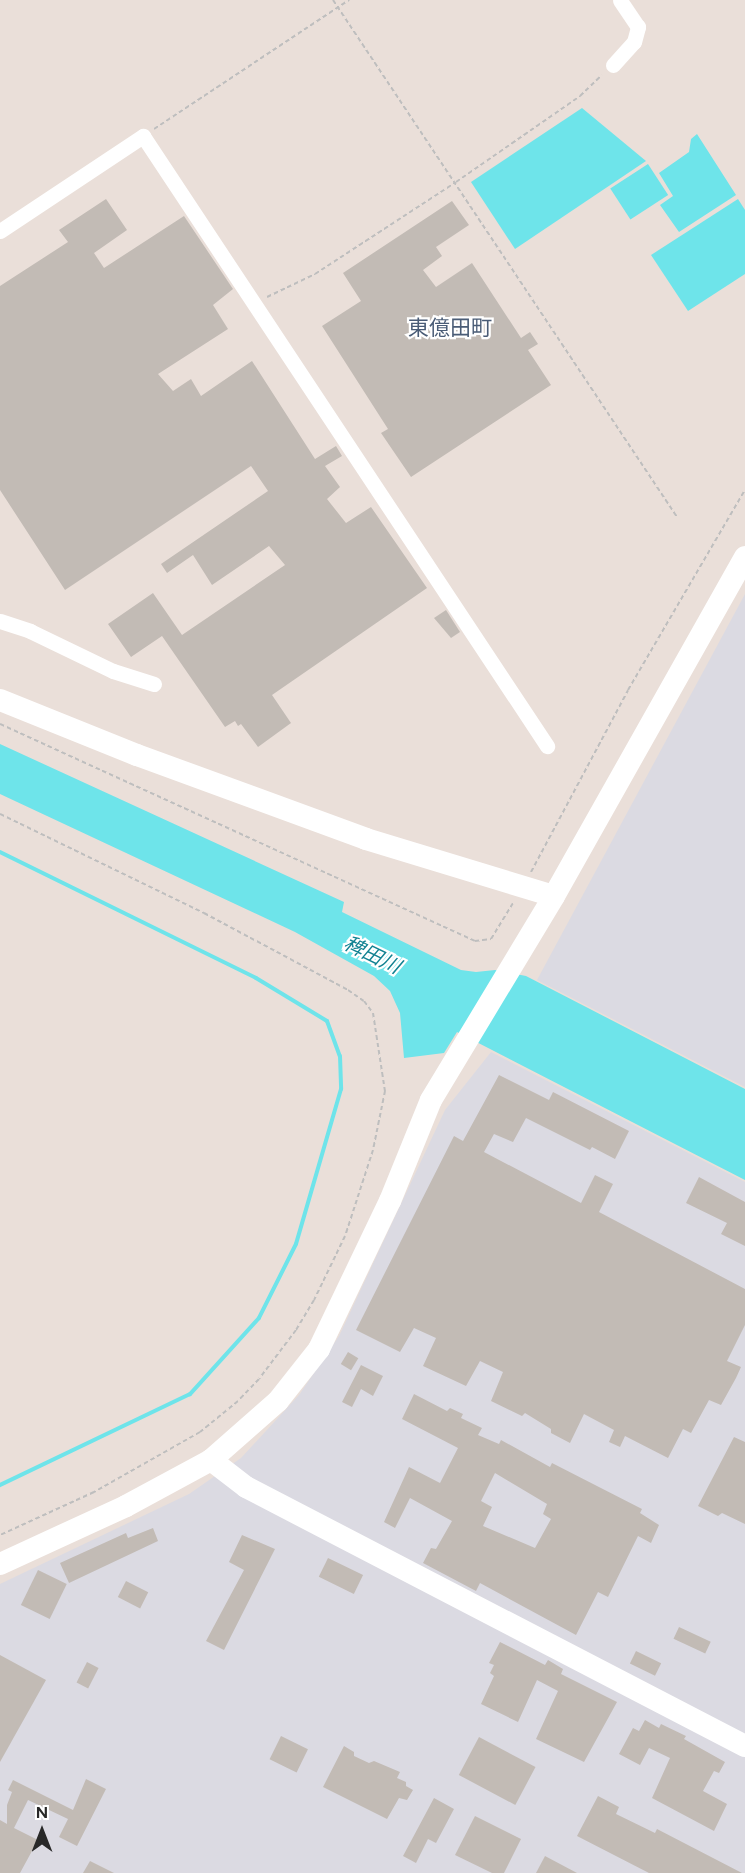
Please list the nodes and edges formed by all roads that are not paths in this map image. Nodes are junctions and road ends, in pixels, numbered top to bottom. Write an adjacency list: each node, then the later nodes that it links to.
1 (620, 0): 2 (street)
2 (613, 64)
3 (0, 231): 8 (street)
4 (745, 557): 9 (street)
5 (0, 621): 6 (street)
6 (154, 684)
7 (0, 700): 9 (street)
8 (547, 746)
9 (554, 896): 10 (street)
10 (211, 1460): 11 (street); 12 (street)
11 (0, 1564)
12 (745, 1746)

